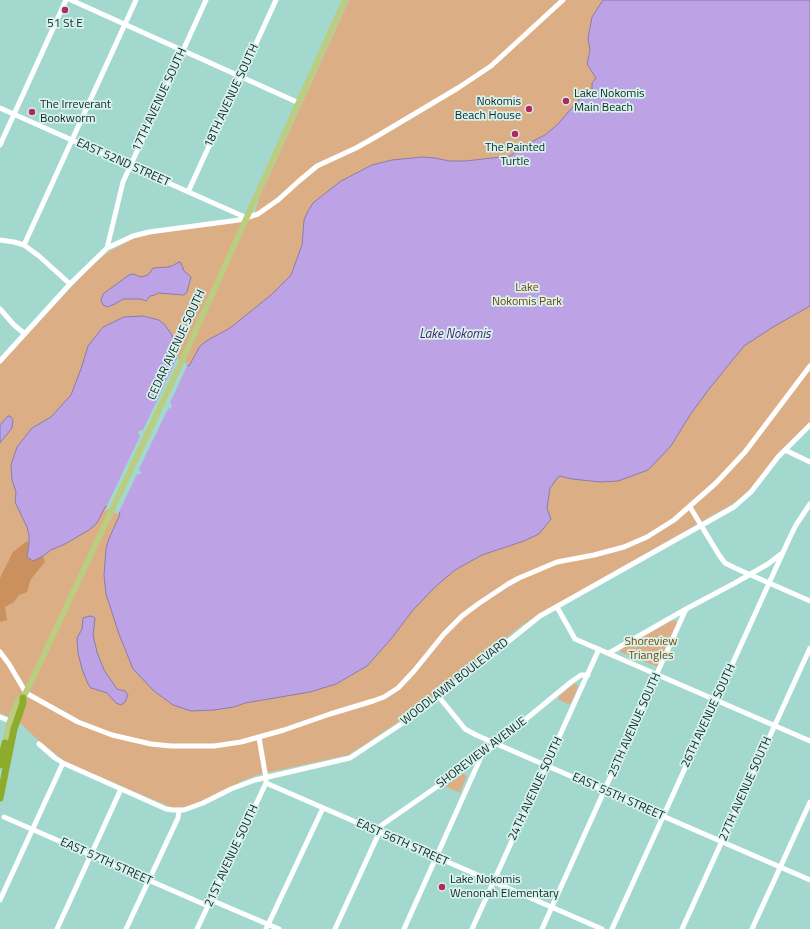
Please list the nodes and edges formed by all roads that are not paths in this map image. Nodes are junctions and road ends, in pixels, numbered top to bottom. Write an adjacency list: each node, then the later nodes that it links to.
1 (66, 0): 13 (street)
2 (71, 0): 8 (street)
3 (136, 0): 8 (street)
4 (206, 0): 9 (street, 17TH AVENUE SOUTH)
5 (276, 0): 10 (street, 18TH AVENUE SOUTH)
6 (345, 0): 11 (main road, CEDAR AVENUE SOUTH)
7 (563, 0): 18 (street)
8 (125, 24): 9 (street); 14 (street)
9 (183, 51): 10 (street); 16 (street, 17TH AVENUE SOUTH)
10 (241, 77): 11 (street); 17 (street, 18TH AVENUE SOUTH)
11 (299, 103): 18 (main road, CEDAR AVENUE SOUTH)
12 (0, 108): 13 (street, EAST 52ND STREET)
13 (14, 114): 14 (street, EAST 52ND STREET); 15 (street)
14 (72, 140): 16 (street, EAST 52ND STREET); 20 (street)
15 (0, 145)
16 (130, 166): 17 (street, EAST 52ND STREET); 21 (street, 17TH AVENUE SOUTH)
17 (188, 192): 18 (street, EAST 52ND STREET)
18 (247, 218): 21 (street); 45 (main road, CEDAR AVENUE SOUTH)
19 (0, 240): 20 (street)
20 (24, 245): 22 (street)
21 (107, 248): 22 (street)
22 (70, 284): 24 (street)
23 (0, 309): 24 (street)
24 (25, 334): 25 (street)
25 (0, 361)
26 (810, 366): 31 (street)
27 (810, 425): 28 (street, WOODLAWN BOULEVARD)
28 (785, 450): 29 (street); 32 (street, WOODLAWN BOULEVARD)
29 (810, 462)
30 (810, 504): 33 (street, 26TH AVENUE SOUTH)
31 (690, 507): 32 (street); 51 (street)
32 (702, 526): 34 (street); 37 (street, WOODLAWN BOULEVARD)
33 (785, 547): 34 (street); 35 (street, 26TH AVENUE SOUTH)
34 (750, 574): 35 (street); 38 (street)
35 (770, 583): 36 (street); 47 (street, 26TH AVENUE SOUTH)
36 (810, 601)
37 (557, 607): 40 (street); 46 (street, WOODLAWN BOULEVARD)
38 (686, 609): 42 (street); 43 (street, 25TH AVENUE SOUTH)
39 (810, 648): 50 (street, 27TH AVENUE SOUTH)
40 (599, 649): 42 (street); 44 (street, 24TH AVENUE SOUTH)
41 (0, 652): 45 (street)
42 (609, 653): 43 (street)
43 (658, 674): 47 (street); 63 (street, 25TH AVENUE SOUTH)
44 (588, 675): 55 (street, SHOREVIEW AVENUE); 60 (street, 24TH AVENUE SOUTH)
45 (24, 695): 49 (main road, CEDAR AVENUE SOUTH); 51 (street); 64 (highway, CEDAR AVENUE SOUTH)
46 (439, 697): 55 (street, EAST 55TH STREET); 61 (street, WOODLAWN BOULEVARD)
47 (716, 700): 50 (street); 69 (street, 26TH AVENUE SOUTH)
48 (0, 717): 49 (street)
49 (10, 721): 53 (main road, CEDAR AVENUE SOUTH)
50 (775, 725): 52 (street); 72 (street, 27TH AVENUE SOUTH)
51 (258, 738): 61 (street)
52 (810, 741)
53 (5, 743): 56 (street); 59 (highway, CEDAR AVENUE SOUTH)
54 (39, 744): 58 (street)
55 (496, 744): 57 (street, SHOREVIEW AVENUE); 60 (street, EAST 55TH STREET)
56 (0, 751)
57 (481, 756): 71 (street, SHOREVIEW AVENUE); 74 (street)
58 (63, 763): 62 (street); 70 (street)
59 (0, 765)
60 (547, 766): 63 (street, EAST 55TH STREET); 78 (street, 24TH AVENUE SOUTH)
61 (266, 781): 66 (street, EAST 56TH STREET); 67 (street, WOODLAWN BOULEVARD); 80 (street, 21ST AVENUE SOUTH)
62 (121, 789): 67 (street); 73 (street)
63 (605, 791): 69 (street, EAST 55TH STREET); 82 (street, 25TH AVENUE SOUTH)
64 (0, 798)
65 (810, 802): 75 (street)
66 (323, 808): 71 (street, EAST 56TH STREET); 83 (street)
67 (179, 811): 77 (street)
68 (4, 817): 70 (street, EAST 57TH STREET)
69 (663, 817): 72 (street, EAST 55TH STREET); 93 (street, 26TH AVENUE SOUTH)
70 (33, 830): 73 (street, EAST 57TH STREET); 79 (street)
71 (379, 833): 74 (street, EAST 56TH STREET); 88 (street, SHOREVIEW AVENUE)
72 (722, 842): 75 (street, EAST 55TH STREET); 94 (street, 27TH AVENUE SOUTH)
73 (91, 856): 77 (street, EAST 57TH STREET); 84 (street)
74 (436, 857): 78 (street, EAST 56TH STREET); 89 (street)
75 (780, 867): 76 (street, EAST 55TH STREET); 95 (street)
76 (810, 880)
77 (149, 881): 81 (street, EAST 57TH STREET); 85 (street)
78 (493, 882): 82 (street, EAST 56TH STREET); 90 (street, 24TH AVENUE SOUTH)
79 (0, 900)
80 (211, 900): 81 (street, 21ST AVENUE SOUTH); 83 (street)
81 (208, 906): 86 (street, 21ST AVENUE SOUTH)
82 (552, 907): 91 (street, 25TH AVENUE SOUTH); 92 (street, EAST 56TH STREET)
83 (267, 927): 87 (street)
84 (57, 929)
85 (126, 929)
86 (197, 929)
87 (279, 929)
88 (335, 929)
89 (404, 929)
90 (472, 929)
91 (542, 929)
92 (602, 929)
93 (612, 929)
94 (682, 929)
95 (752, 929)

